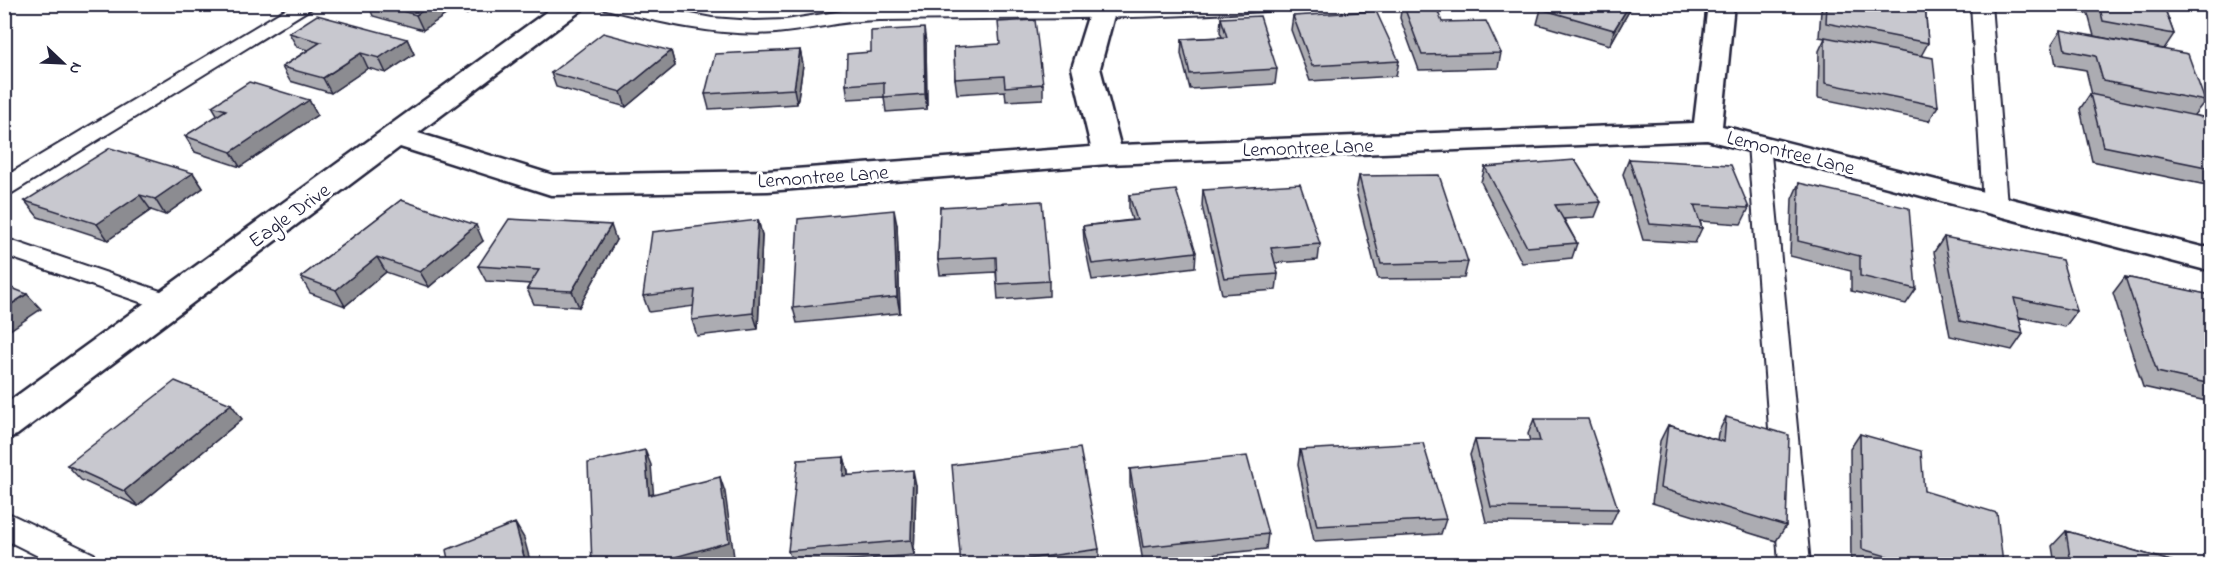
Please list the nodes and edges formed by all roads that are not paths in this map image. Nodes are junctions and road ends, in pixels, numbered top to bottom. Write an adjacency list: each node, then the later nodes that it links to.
1 (309, 4): 13 (lane)
2 (574, 4): 10 (street, Eagle Drive)
3 (609, 4): 7 (lane)
4 (1278, 4): 8 (lane)
5 (1721, 4): 9 (street)
6 (1981, 4): 14 (lane)
7 (859, 9): 8 (lane)
8 (1104, 9): 12 (street)
9 (1707, 131): 11 (street, Lemontree Lane); 12 (street, Lemontree Lane)
10 (396, 136): 12 (street, Lemontree Lane); 17 (street, Eagle Drive)
11 (1758, 144): 14 (street, Lemontree Lane); 21 (lane)
12 (1108, 156)
13 (4, 188)
14 (1995, 205): 16 (street, Lemontree Lane)
15 (4, 246): 17 (lane)
16 (2211, 258)
17 (169, 303): 18 (street, Eagle Drive)
18 (4, 425)
19 (4, 524): 20 (lane)
20 (83, 564)
21 (1795, 564)

